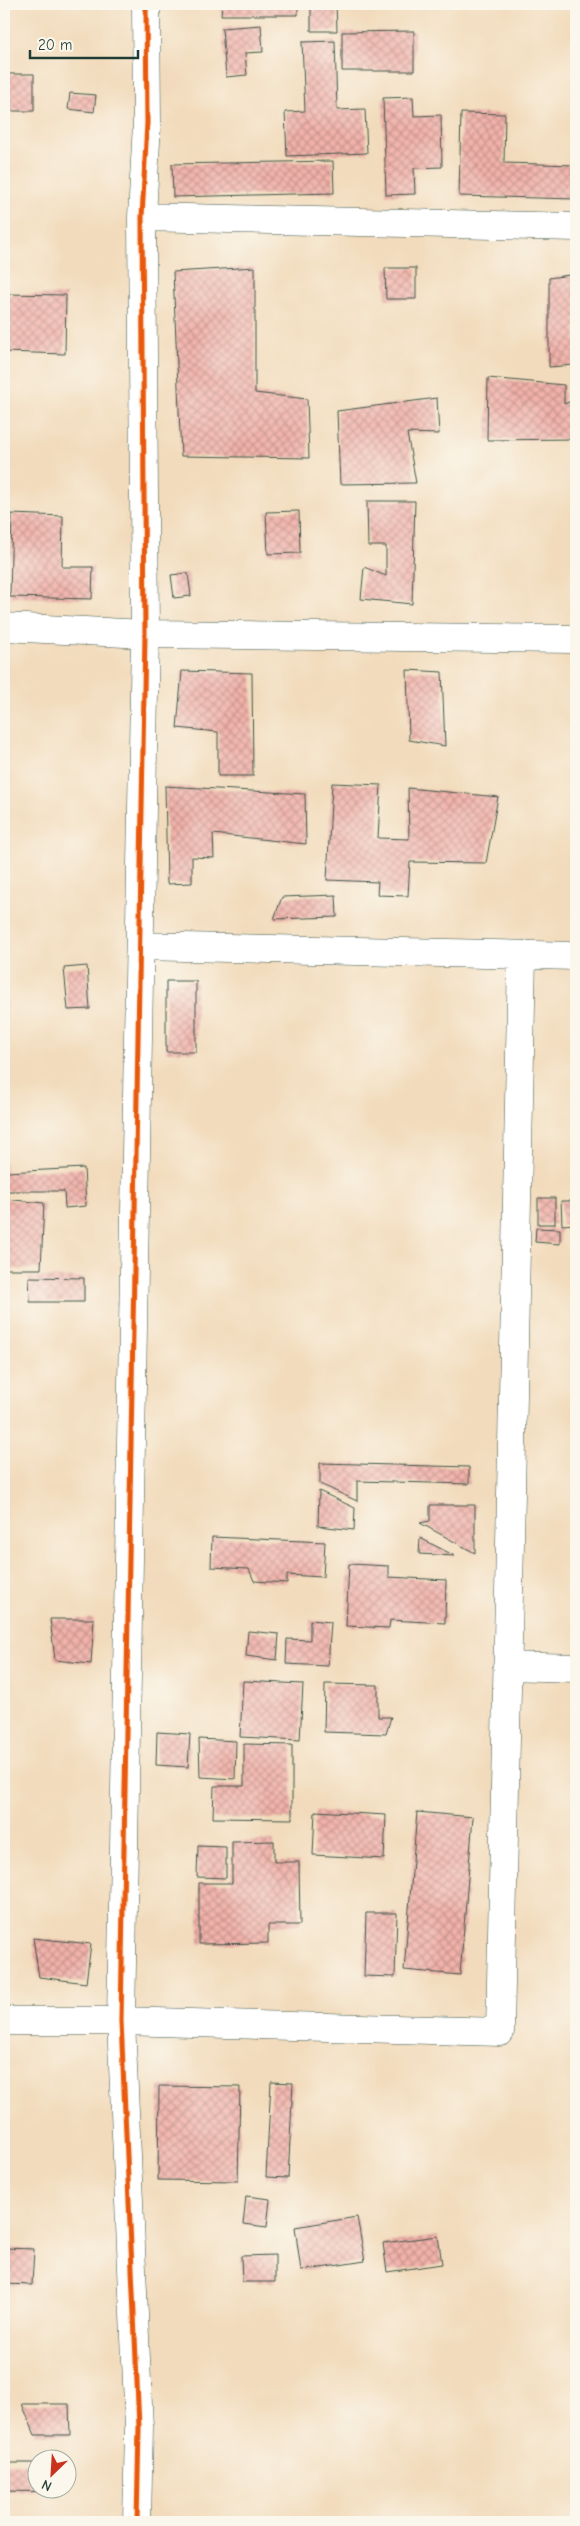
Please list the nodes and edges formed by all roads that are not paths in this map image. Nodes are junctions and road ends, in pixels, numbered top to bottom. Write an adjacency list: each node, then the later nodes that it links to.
1 (146, 4): 2 (street)
2 (142, 217): 3 (street); 5 (street)
3 (576, 227)
4 (4, 627): 5 (street)
5 (145, 634): 6 (street); 7 (street)
6 (576, 639)
7 (140, 946): 8 (street); 13 (street)
8 (522, 955): 9 (street); 10 (street)
9 (576, 956)
10 (507, 1666): 11 (street); 13 (street)
11 (576, 1668)
12 (4, 2020): 13 (street)
13 (120, 2021): 14 (street)
14 (137, 2522)

